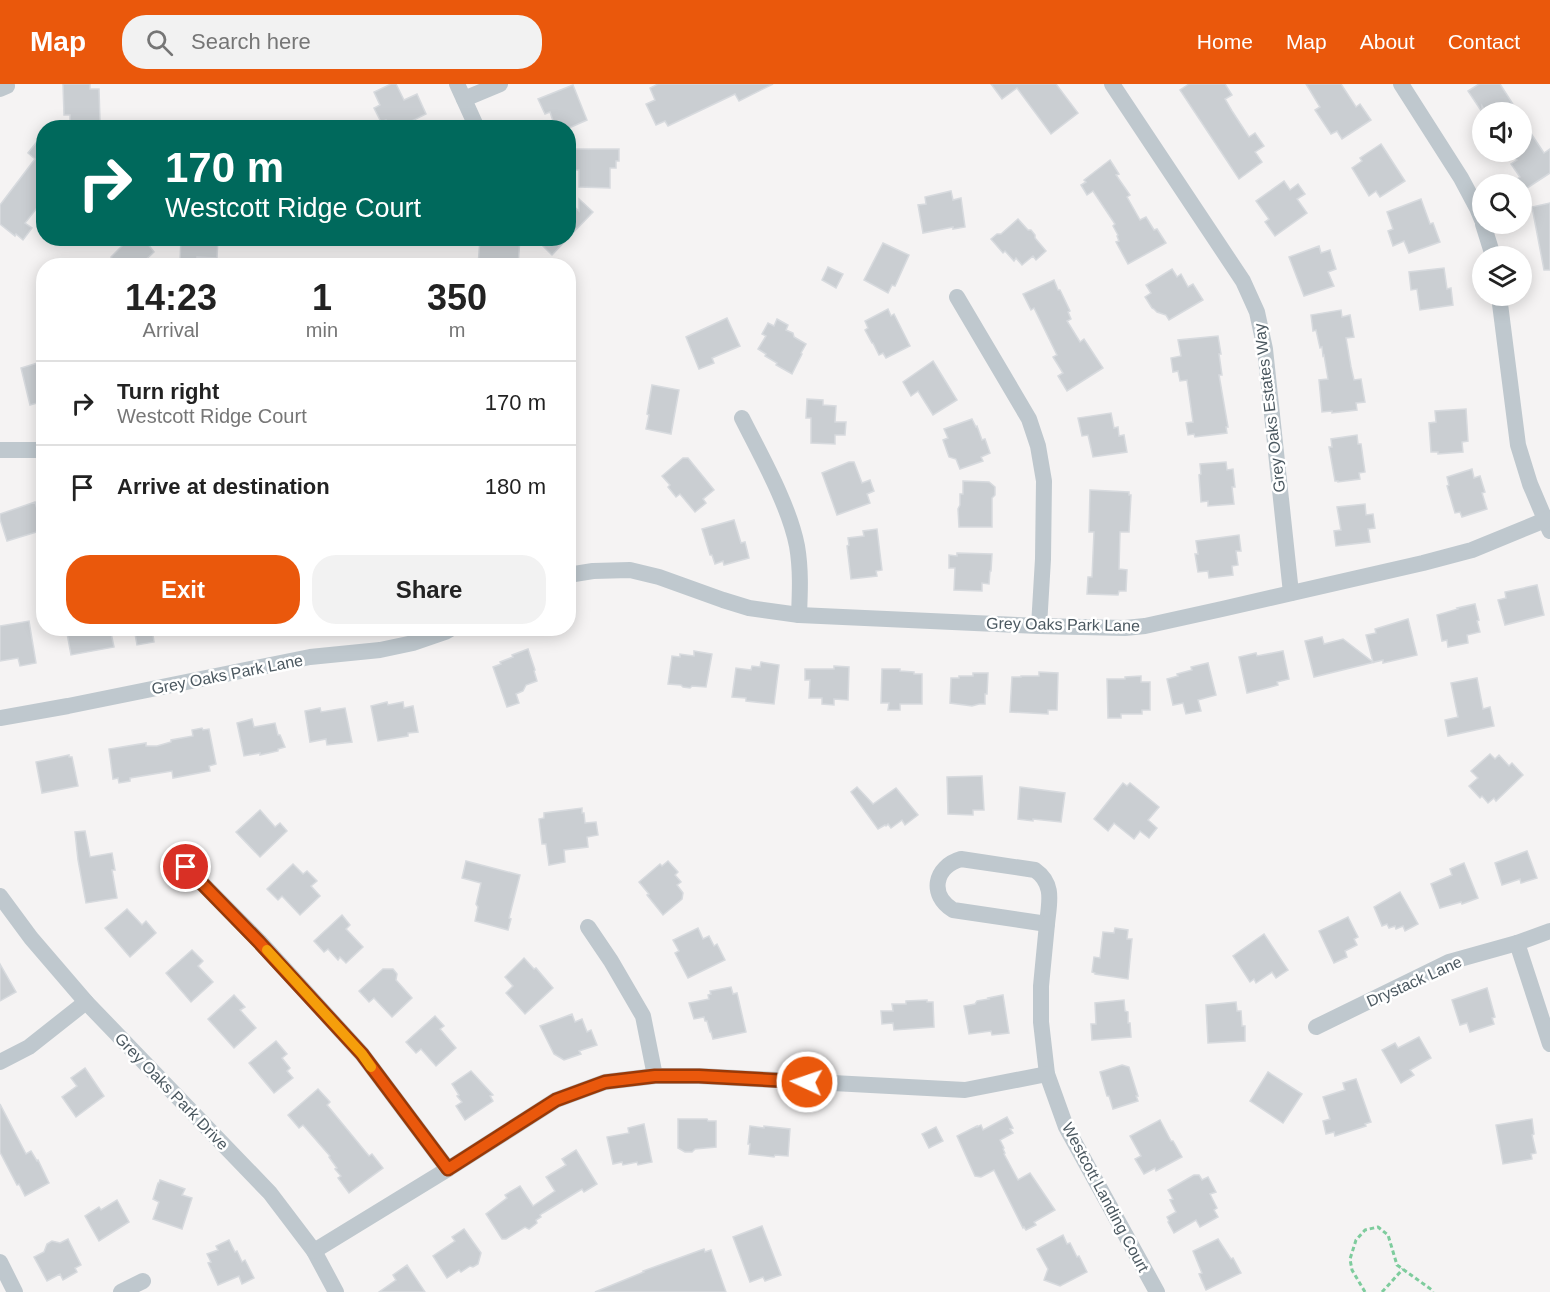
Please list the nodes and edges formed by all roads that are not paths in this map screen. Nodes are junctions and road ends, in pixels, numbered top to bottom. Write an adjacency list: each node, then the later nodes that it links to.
1 (500, 84): 4 (street)
2 (1112, 84): 14 (street, Grey Oaks Estates Way)
3 (1401, 84): 6 (street)
4 (461, 92): 5 (street)
5 (473, 120)
6 (1472, 198)
7 (957, 297): 16 (street)
8 (1499, 306): 12 (street)
9 (742, 418): 15 (street)
10 (0, 450): 11 (street)
11 (36, 450)
12 (1548, 523): 14 (street, Grey Oaks Park Lane)
13 (576, 574): 15 (street, Grey Oaks Park Lane)
14 (1290, 593): 16 (street, Grey Oaks Park Lane)
15 (799, 615): 16 (street, Grey Oaks Park Lane)
16 (1039, 626)
17 (433, 636): 18 (street, Grey Oaks Park Lane)
18 (0, 718)
19 (186, 867): 31 (street)
20 (0, 896): 25 (street, Grey Oaks Park Drive)
21 (1047, 924): 21 (street, Westcott Landing Court); 29 (street, Westcott Landing Court)
22 (588, 927): 30 (street)
23 (1550, 931): 24 (street, Drystack Lane)
24 (1516, 943): 26 (street, Drystack Lane); 27 (street)
25 (86, 1002): 28 (street); 32 (street, Grey Oaks Park Drive)
26 (1316, 1027)
27 (1550, 1044)
28 (0, 1062)
29 (1047, 1074): 30 (street); 38 (street, Westcott Landing Court)
30 (655, 1076): 31 (street)
31 (448, 1169): 32 (street)
32 (314, 1251): 37 (street, Grey Oaks Park Drive)
33 (0, 1262): 35 (street)
34 (142, 1281): 36 (street)
35 (15, 1292)
36 (121, 1292)
37 (336, 1292)
38 (1157, 1292)

